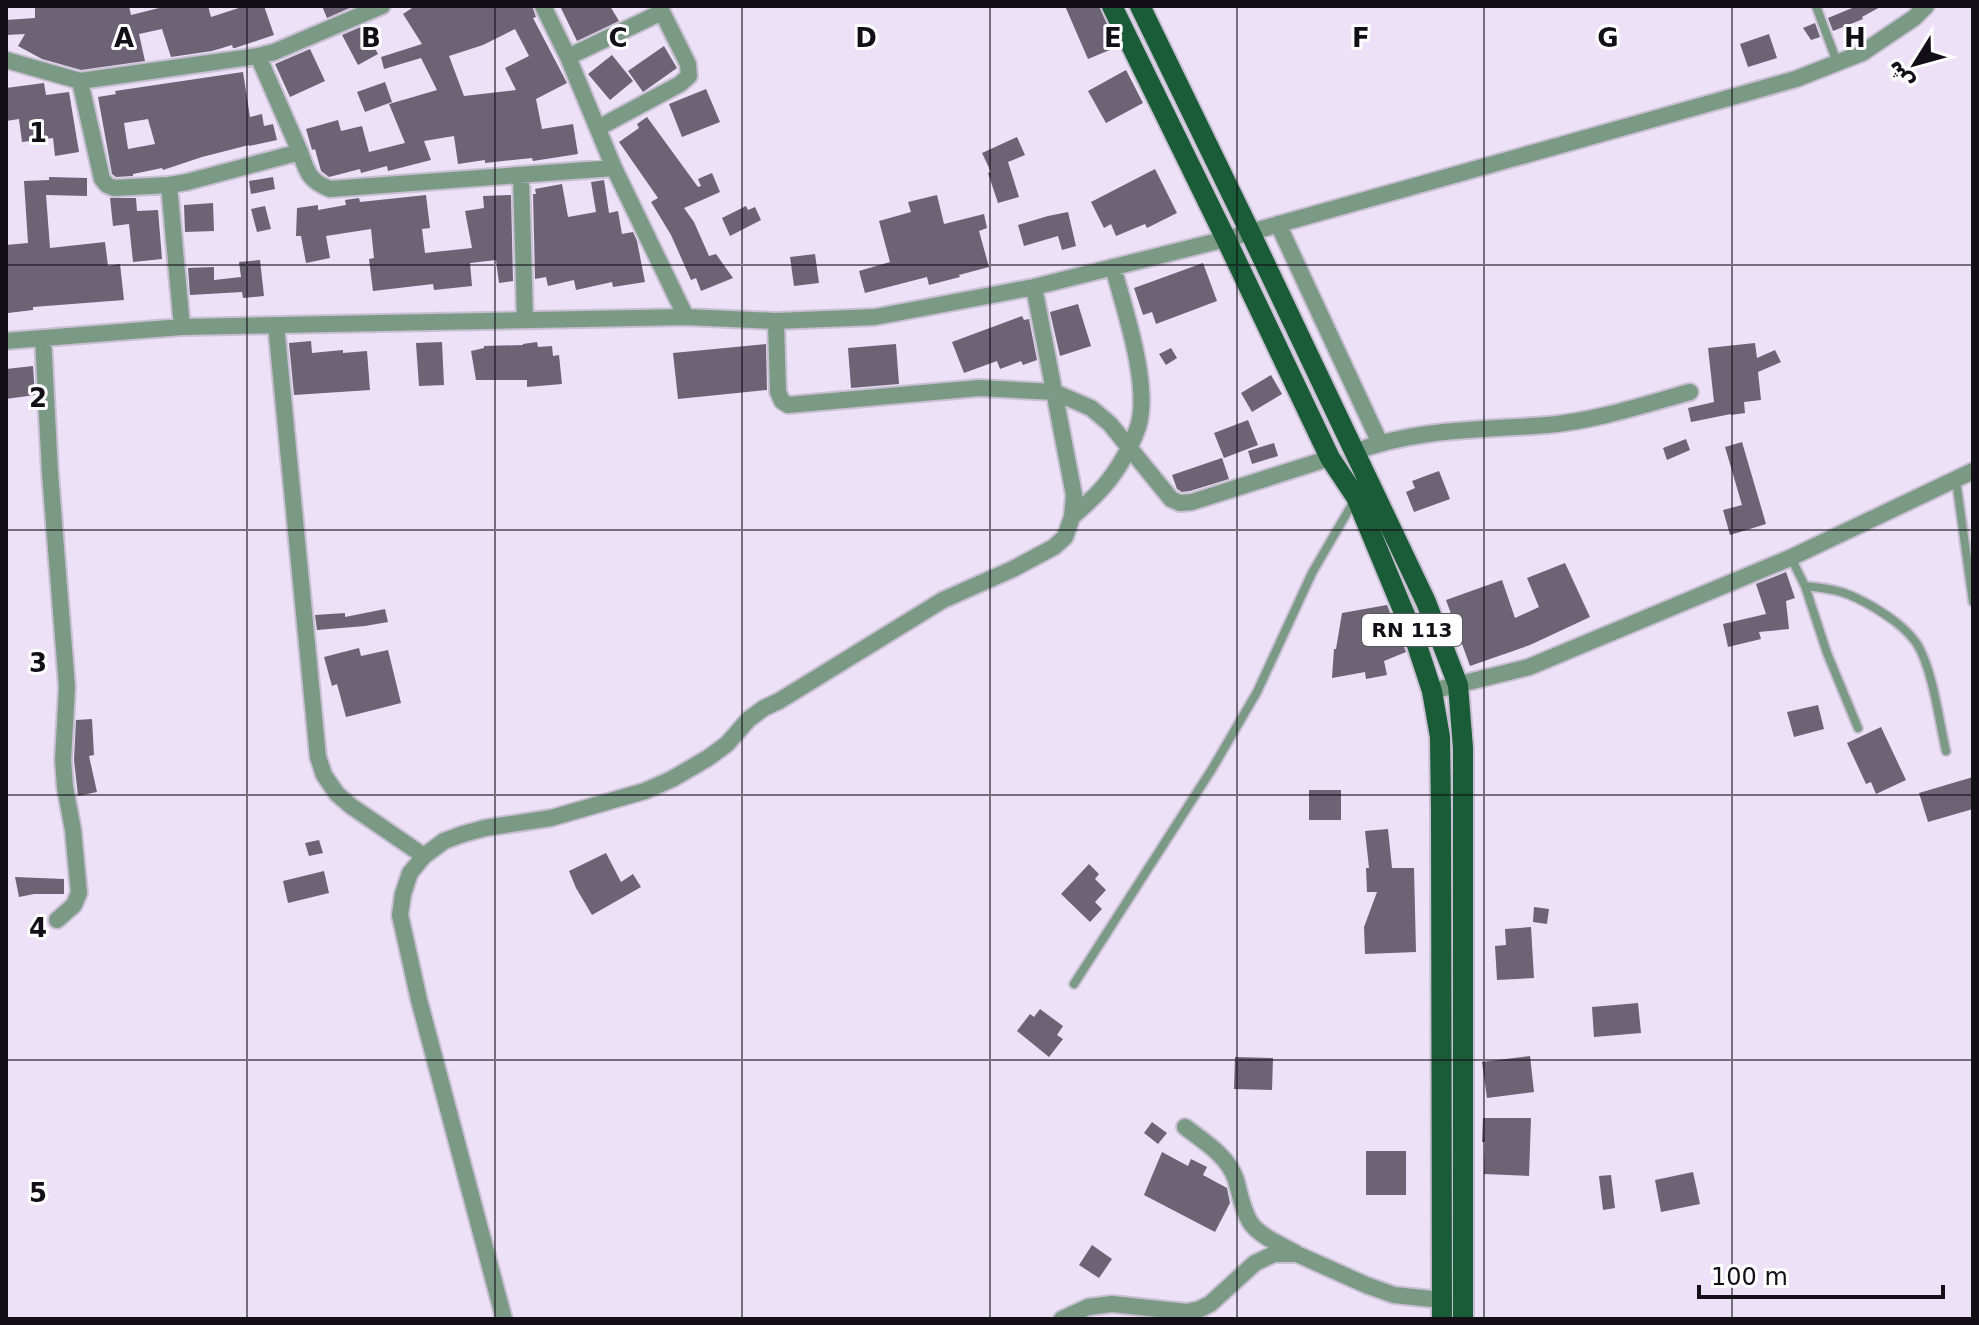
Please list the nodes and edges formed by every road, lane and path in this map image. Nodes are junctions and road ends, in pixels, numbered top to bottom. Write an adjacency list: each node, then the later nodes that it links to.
1 (382, 6): 8 (street)
2 (543, 6): 10 (street)
3 (1112, 6): 21 (main road, RN 113)
4 (1140, 6): 20 (main road, RN 113)
5 (1816, 6): 12 (lane)
6 (1926, 6): 12 (street)
7 (660, 9): 10 (street); 14 (street)
8 (361, 10): 9 (street)
9 (258, 56): 13 (street); 15 (street)
10 (568, 57): 14 (street)
11 (6, 60): 13 (street)
12 (1838, 63): 19 (street)
13 (80, 81): 18 (street)
14 (598, 128): 16 (street)
15 (300, 152): 17 (street); 18 (street)
16 (614, 168): 17 (street); 24 (street)
17 (521, 175): 25 (street)
18 (169, 185): 28 (street)
19 (1278, 224): 20 (street); 33 (street)
20 (1250, 232): 21 (street); 35 (main road, RN 113)
21 (1226, 239): 22 (street); 36 (main road, RN 113)
22 (1113, 267): 23 (street); 34 (street)
23 (1034, 287): 26 (street); 31 (street)
24 (686, 317): 25 (street); 26 (street)
25 (525, 320): 27 (street)
26 (776, 321): 31 (street)
27 (276, 325): 28 (street); 48 (street)
28 (182, 327): 29 (street)
29 (43, 338): 30 (street); 49 (street)
30 (6, 341)
31 (1054, 392): 34 (street); 40 (street)
32 (1690, 392): 33 (street)
33 (1380, 443): 35 (street)
34 (1129, 446): 36 (street); 40 (street)
35 (1354, 452): 44 (main road, RN 113)
36 (1330, 458): 39 (main road, RN 113)
37 (1973, 471): 38 (street)
38 (1956, 479): 41 (street); 43 (lane)
39 (1356, 497): 45 (main road, RN 113); 50 (lane)
40 (1072, 517): 48 (street)
41 (1790, 558): 42 (lane); 44 (street)
42 (1805, 586): 46 (lane); 47 (lane)
43 (1973, 602)
44 (1458, 685): 45 (street); 56 (main road, RN 113)
45 (1432, 691): 53 (main road, RN 113)
46 (1858, 728)
47 (1946, 751)
48 (424, 856): 54 (street)
49 (57, 920)
50 (1074, 984)
51 (1185, 1127): 52 (street)
52 (1297, 1254): 53 (street); 55 (street)
53 (1442, 1310)
54 (504, 1319)
55 (1062, 1319)
56 (1463, 1319)

